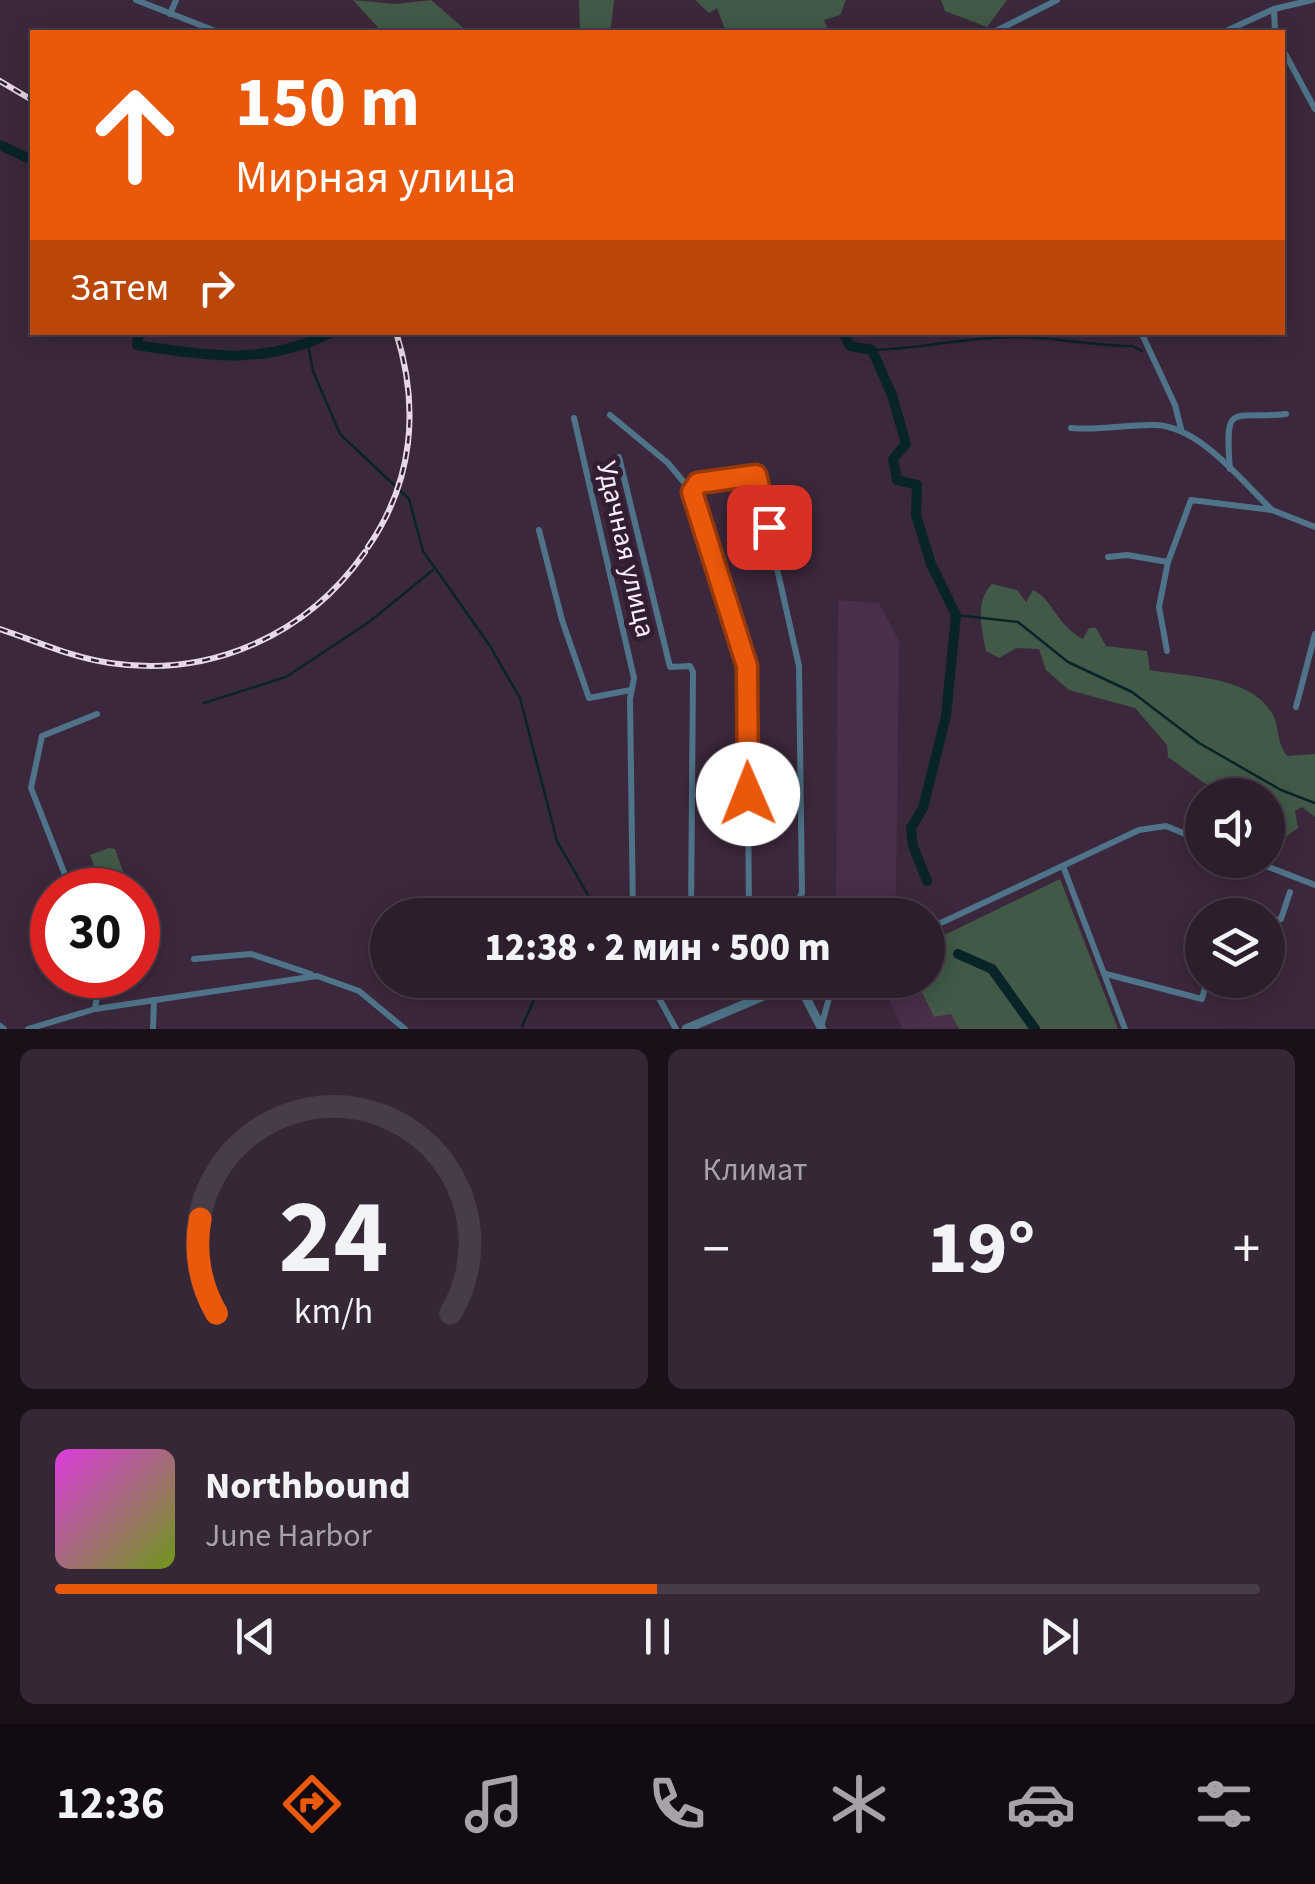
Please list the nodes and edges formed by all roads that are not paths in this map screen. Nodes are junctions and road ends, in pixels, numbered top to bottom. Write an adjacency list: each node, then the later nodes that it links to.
1 (136, 0): 6 (street)
2 (176, 0): 6 (street)
3 (1057, 0): 8 (street)
4 (1312, 0): 5 (street)
5 (1274, 9): 9 (street); 10 (street)
6 (170, 14): 7 (street)
7 (213, 30)
8 (998, 30)
9 (1228, 30)
10 (1275, 30)
11 (1285, 54): 12 (street)
12 (1315, 110)
13 (1142, 335): 18 (street)
14 (1286, 414): 20 (street)
15 (610, 415): 21 (street)
16 (574, 418): 29 (street, Удачная улица)
17 (1071, 428): 18 (street)
18 (1181, 429): 20 (street)
19 (619, 457): 39 (street)
20 (1230, 470): 22 (street)
21 (692, 492): 40 (street); 41 (street)
22 (1272, 510): 23 (street); 26 (street)
23 (1315, 527)
24 (540, 530): 29 (street)
25 (1108, 557): 26 (street)
26 (1168, 562): 28 (street)
27 (1315, 634): 30 (street)
28 (1167, 650)
29 (631, 690): 38 (street, Удачная улица)
30 (1296, 707)
31 (96, 714): 34 (street)
32 (1185, 835): 33 (street)
33 (1063, 866): 43 (street); 45 (street)
34 (62, 868)
35 (1285, 873): 36 (street)
36 (1315, 886)
37 (1290, 892): 42 (street)
38 (633, 898)
39 (690, 898)
40 (749, 898)
41 (799, 898)
42 (1285, 907)
43 (945, 921)
44 (194, 959): 46 (street)
45 (1105, 974): 47 (street); 61 (street)
46 (317, 976): 52 (street); 58 (street)
47 (1185, 995)
48 (97, 998): 54 (street)
49 (659, 998): 59 (street)
50 (747, 998): 53 (street)
51 (829, 998): 55 (street)
52 (154, 1000): 54 (street); 57 (street)
53 (747, 1002): 55 (street); 60 (street)
54 (95, 1009): 56 (street)
55 (821, 1028)
56 (28, 1029)
57 (154, 1029)
58 (404, 1029)
59 (676, 1029)
60 (686, 1029)
61 (1125, 1029)

